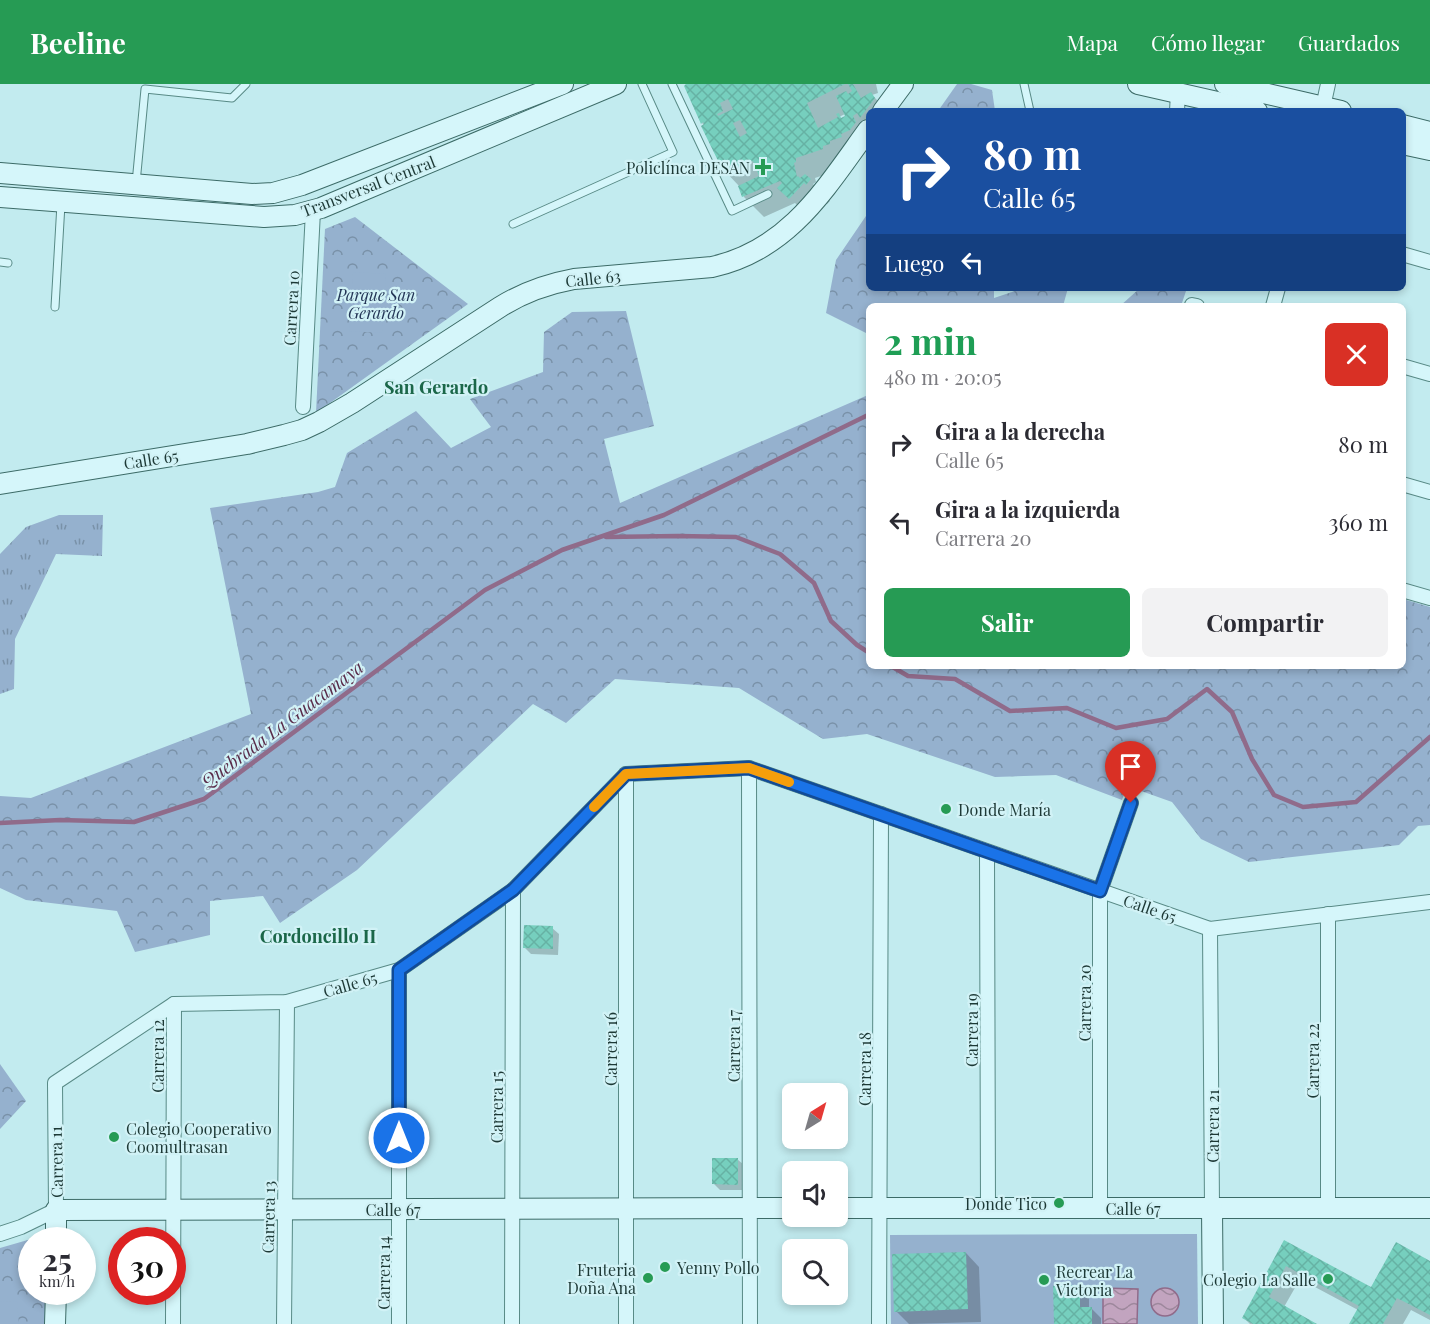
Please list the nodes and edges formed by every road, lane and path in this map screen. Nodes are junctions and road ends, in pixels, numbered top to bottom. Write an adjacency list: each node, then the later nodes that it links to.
1 (246, 84): 25 (lane)
2 (565, 84): 11 (street, Transversal Central); 12 (street)
3 (616, 84): 12 (street, Transversal Central)
4 (642, 84): 30 (lane)
5 (672, 84): 26 (lane)
6 (903, 84): 14 (street)
7 (1024, 84): 15 (lane)
8 (1138, 84): 13 (street)
9 (1225, 84): 17 (street)
10 (1328, 84): 18 (street)
11 (525, 92): 25 (street, Transversal Central)
12 (589, 92): 29 (street, Transversal Central)
13 (1178, 96): 16 (street)
14 (885, 108)
15 (1029, 108)
16 (1241, 108)
17 (1328, 108)
18 (1332, 108)
19 (1406, 126): 20 (street)
20 (1430, 132)
21 (866, 133): 37 (street, Calle 63)
22 (1406, 145): 23 (street)
23 (1430, 150)
24 (0, 174): 25 (street, Transversal Central)
25 (136, 184)
26 (768, 194)
27 (0, 197): 28 (street, Transversal Central)
28 (61, 201): 29 (street, Transversal Central); 33 (lane)
29 (313, 211): 36 (street, Carrera 10)
30 (513, 224)
31 (1406, 255): 32 (street)
32 (1430, 262)
33 (55, 307)
34 (1406, 367): 35 (street)
35 (1430, 374)
36 (303, 407)
37 (302, 430): 38 (street, Calle 65)
38 (0, 484)
39 (1406, 485): 40 (street)
40 (1430, 492)
41 (1406, 591): 42 (street)
42 (1430, 598)
43 (749, 768): 44 (street, Calle 65); 46 (street, Calle 65); 68 (street, Carrera 17)
44 (626, 774): 48 (street, Calle 65); 67 (street, Carrera 16)
45 (1131, 803): 49 (street, Carrera 20)
46 (881, 814): 47 (street, Calle 65); 58 (street, Carrera 18)
47 (987, 852): 49 (street, Calle 65); 59 (street, Carrera 19)
48 (513, 890): 53 (street, Calle 65); 66 (street, Carrera 15)
49 (1100, 891): 52 (street, Calle 65); 60 (street, Carrera 20)
50 (1430, 902): 51 (street, Calle 65)
51 (1328, 914): 52 (street, Calle 65); 62 (street, Carrera 22)
52 (1210, 929): 61 (street, Carrera 21)
53 (399, 970): 54 (street, Calle 65); 65 (street, Carrera 14)
54 (287, 1002): 55 (street, Calle 65); 64 (street, Carrera 13)
55 (174, 1004): 69 (street, Carrera 11); 70 (street, Carrera 12)
56 (782, 1208): 68 (street, Calle 67)
57 (848, 1208): 58 (street, Calle 67)
58 (879, 1208): 59 (street, Calle 67); 81 (street, Carrera 18)
59 (988, 1208): 60 (street, Calle 67)
60 (1100, 1208): 61 (street, Calle 67)
61 (1212, 1208): 62 (street, Calle 67); 82 (street, Carrera 21)
62 (1328, 1208): 63 (street, Calle 67)
63 (1430, 1208)
64 (285, 1209): 65 (street, Calle 67); 70 (street, Calle 67); 76 (street, Carrera 13)
65 (399, 1209): 66 (street, Calle 67); 77 (street, Carrera 14)
66 (513, 1209): 67 (street, Calle 67); 78 (street, Carrera 15)
67 (626, 1209): 68 (street, Calle 67); 79 (street, Carrera 16)
68 (750, 1209): 80 (street, Carrera 17)
69 (56, 1210): 70 (street, Calle 67); 71 (street, Carrera 11); 72 (street, Calle 67)
70 (174, 1210): 75 (street, Carrera 12)
71 (56, 1227)
72 (0, 1234)
73 (56, 1305): 74 (street)
74 (55, 1324)
75 (173, 1324)
76 (284, 1324)
77 (399, 1324)
78 (512, 1324)
79 (627, 1324)
80 (750, 1324)
81 (879, 1324)
82 (1213, 1324)

